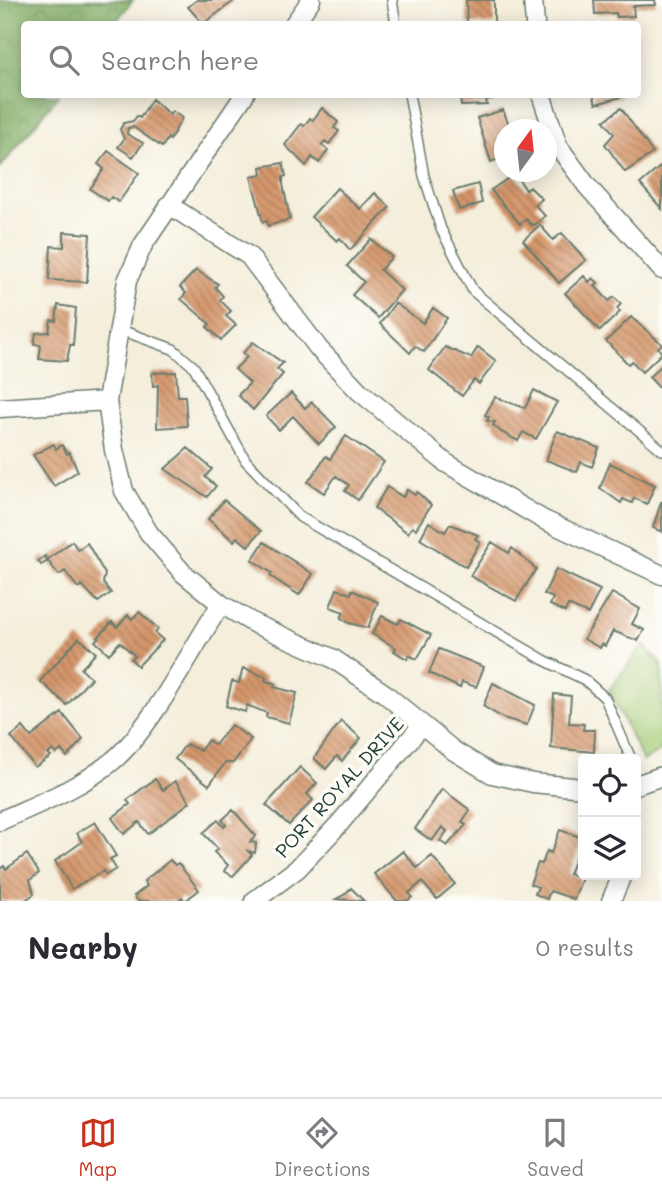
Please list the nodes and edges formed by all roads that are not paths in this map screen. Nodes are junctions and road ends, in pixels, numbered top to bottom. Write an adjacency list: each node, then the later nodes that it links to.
1 (311, 0): 4 (street)
2 (392, 0): 5 (lane)
3 (533, 0): 6 (street)
4 (296, 21)
5 (396, 21)
6 (535, 21)
7 (242, 98): 10 (street)
8 (410, 98): 15 (lane)
9 (542, 98): 11 (street)
10 (169, 205): 12 (street); 16 (street)
11 (662, 270)
12 (118, 329): 13 (street); 19 (lane)
13 (107, 401): 14 (street); 17 (street)
14 (0, 408)
15 (662, 450)
16 (662, 575)
17 (220, 604): 18 (street); 23 (street)
18 (422, 725): 22 (street); 25 (street, PORT ROYAL DRIVE)
19 (629, 754)
20 (662, 776): 21 (street)
21 (641, 780)
22 (578, 788)
23 (0, 821)
24 (620, 880): 26 (street)
25 (254, 901)
26 (611, 901)

